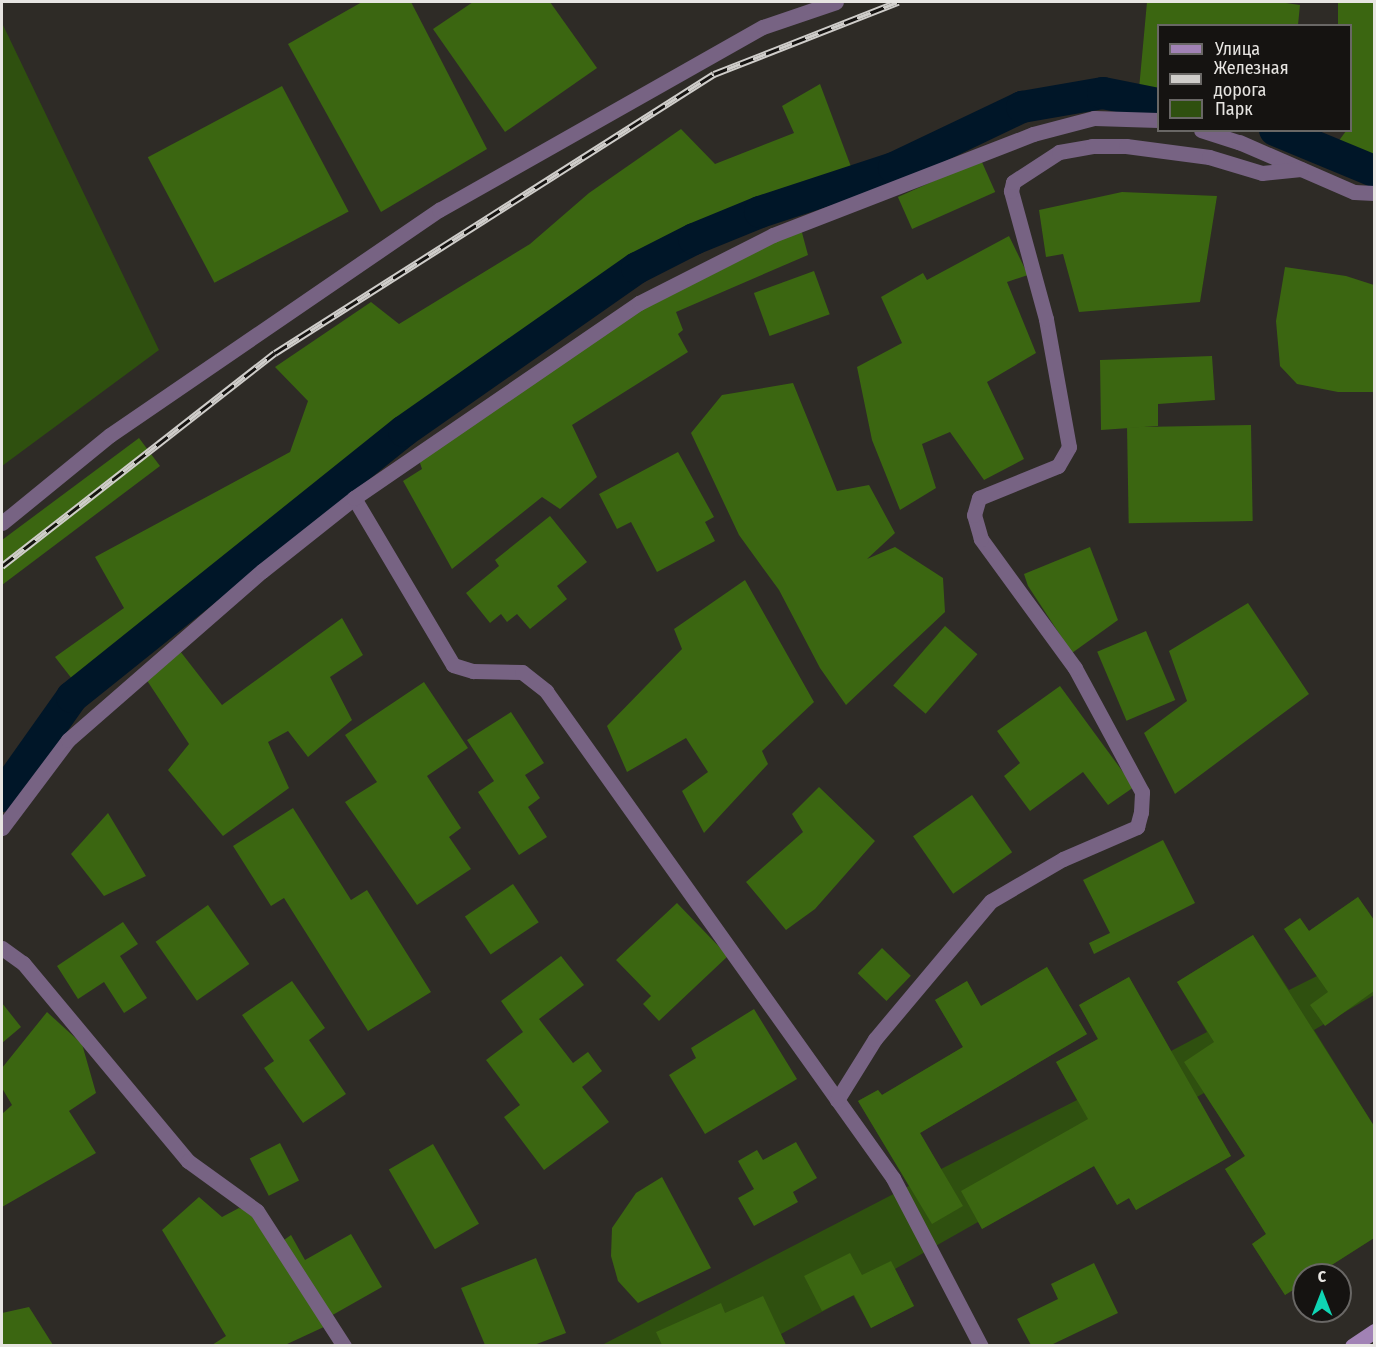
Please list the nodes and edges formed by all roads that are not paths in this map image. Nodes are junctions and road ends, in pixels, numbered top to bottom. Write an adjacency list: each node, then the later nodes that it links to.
1 (836, 2): 7 (street)
2 (1157, 120): 6 (street)
3 (1207, 132): 4 (street)
4 (1301, 169): 5 (street); 10 (street)
5 (1374, 194)
6 (354, 498): 8 (street); 10 (street)
7 (2, 523)
8 (2, 828)
9 (2, 948): 12 (street)
10 (837, 1100): 13 (street)
11 (1374, 1330): 14 (street)
12 (344, 1346)
13 (981, 1346)
14 (1352, 1346)

